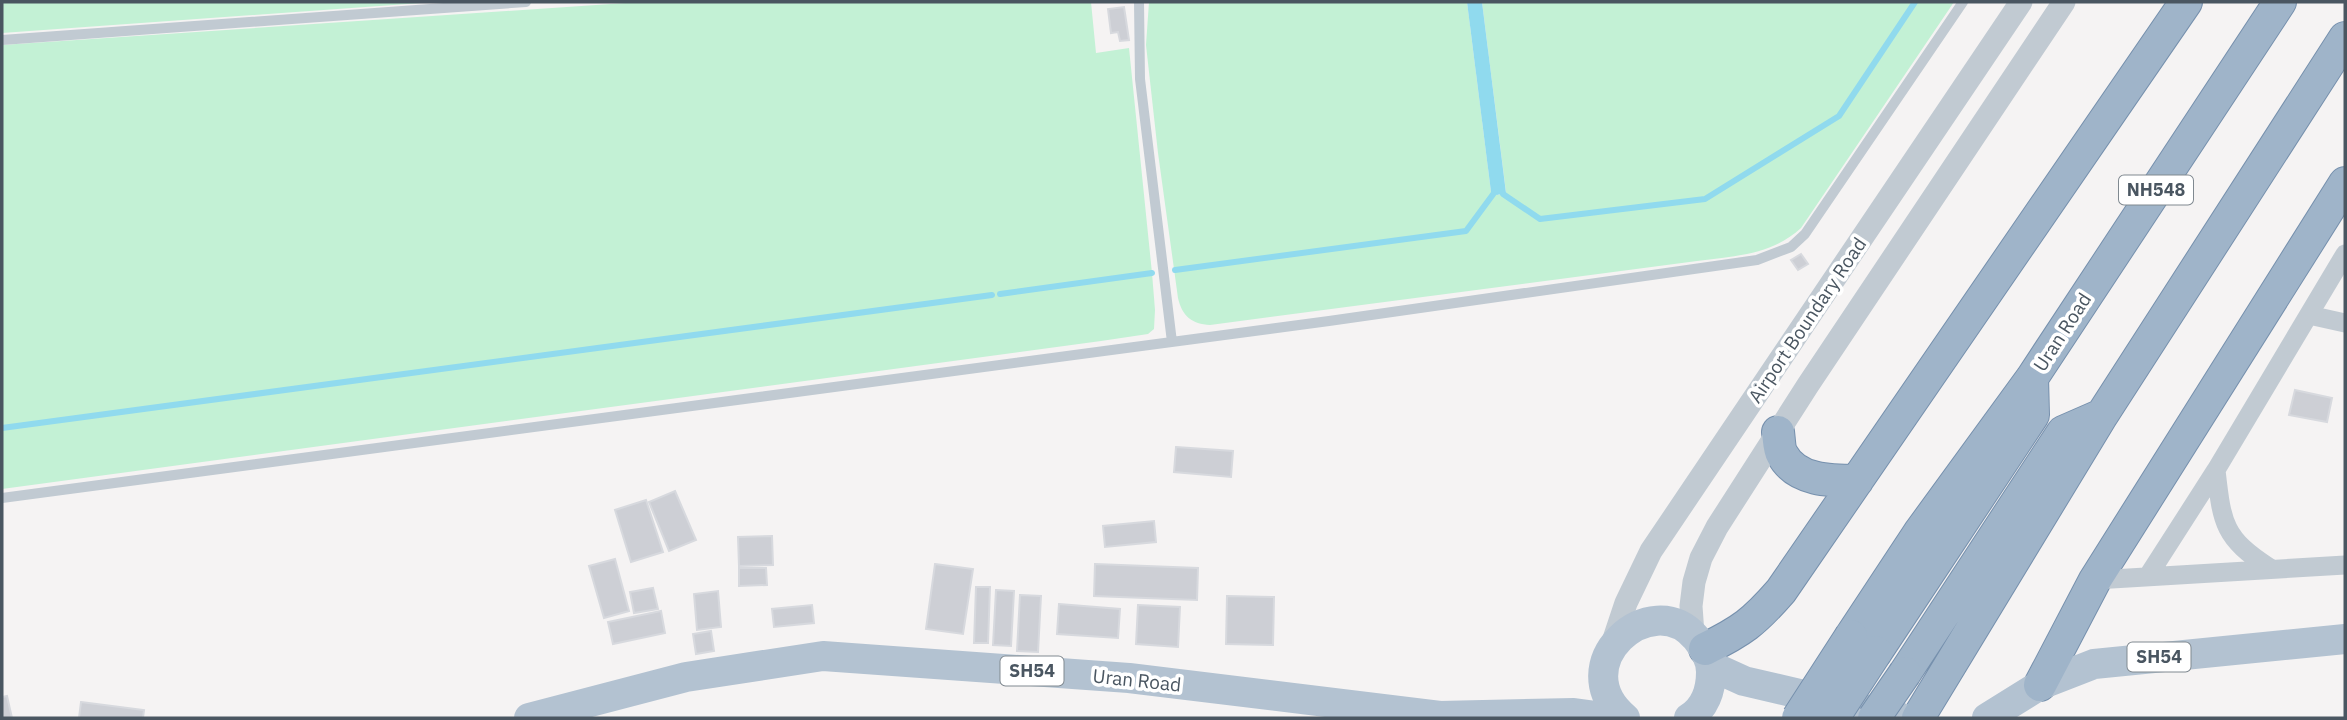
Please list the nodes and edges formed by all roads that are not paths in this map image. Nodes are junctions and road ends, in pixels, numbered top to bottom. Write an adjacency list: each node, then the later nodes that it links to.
1 (526, 2): 9 (lane)
2 (1139, 2): 14 (lane)
3 (1963, 2): 14 (lane)
4 (2021, 2): 27 (street, Airport Boundary Road)
5 (2064, 2): 16 (street, Airport Boundary Road)
6 (2186, 2): 18 (highway)
7 (2280, 2): 25 (highway, Uran Road / NH548)
8 (2345, 38): 15 (highway)
9 (2, 40)
10 (2345, 183): 23 (highway)
11 (2345, 254): 12 (street)
12 (2309, 315): 13 (street); 17 (street)
13 (2345, 323)
14 (1172, 342): 19 (lane)
15 (2102, 415): 36 (highway, bridge); 38 (highway)
16 (1778, 432): 18 (highway); 26 (street, Airport Boundary Road)
17 (2216, 470): 21 (street); 22 (street)
18 (1857, 481): 26 (highway)
19 (2, 498)
20 (2345, 565): 21 (street)
21 (2270, 568): 22 (street)
22 (2148, 576): 23 (street)
23 (2095, 580): 28 (highway)
24 (2345, 639): 28 (main road, SH54)
25 (1864, 644): 34 (highway, NH548, bridge); 35 (highway, Uran Road / NH548, bridge)
26 (1703, 650): 27 (main road, Uran Road); 30 (main road); 37 (main road)
27 (1608, 655): 29 (main road, Uran Road); 33 (main road)
28 (2040, 685): 39 (main road, SH54)
29 (1541, 713): 31 (main road, Uran Road / SH54); 32 (main road, Uran Road)
30 (1699, 717)
31 (529, 718)
32 (1611, 718)
33 (1625, 718)
34 (1798, 718)
35 (1833, 718)
36 (1874, 718)
37 (1902, 718)
38 (1918, 718)
39 (1987, 718)

